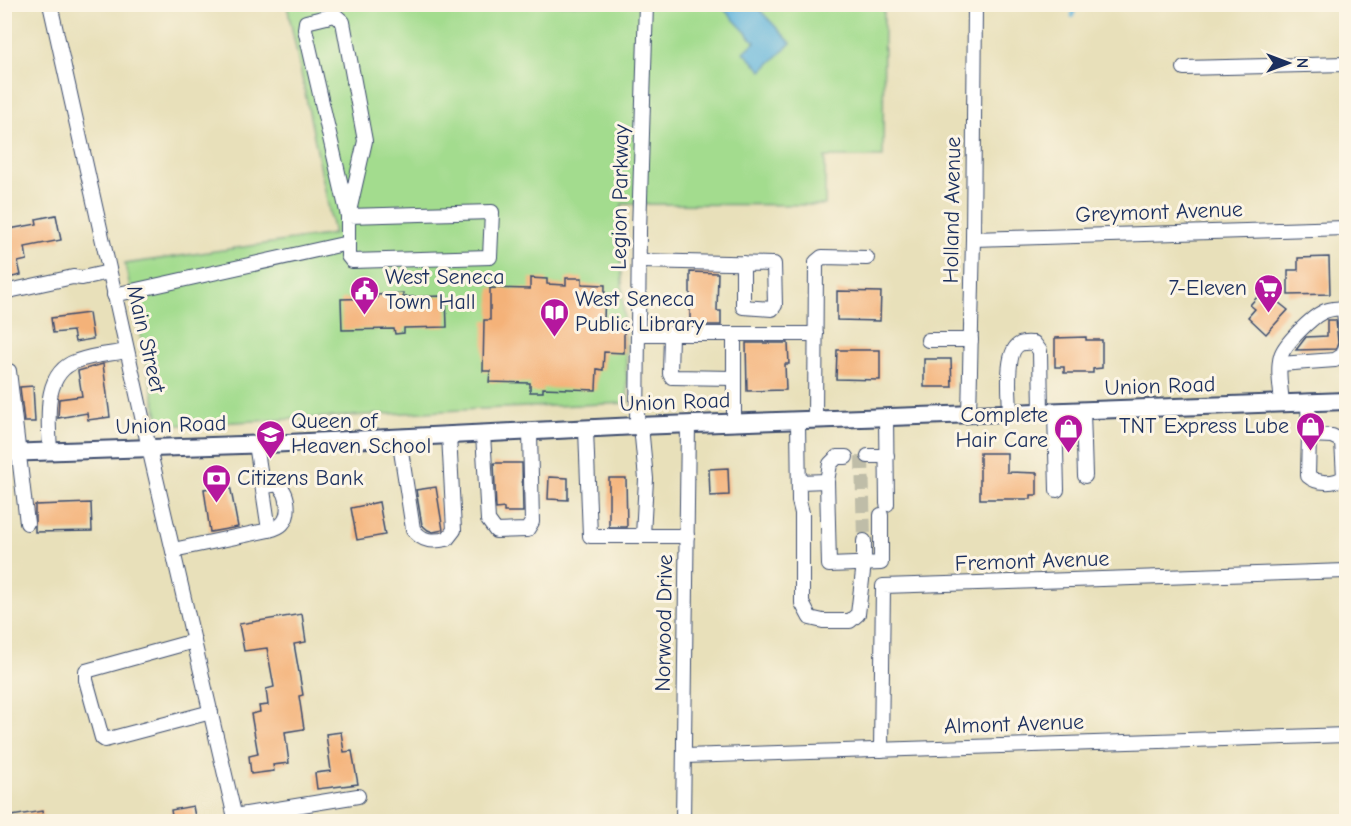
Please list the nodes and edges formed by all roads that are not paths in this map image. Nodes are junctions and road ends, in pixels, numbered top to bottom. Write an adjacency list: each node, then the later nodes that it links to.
1 (50, 4): 13 (street, Main Street)
2 (646, 4): 11 (street, Legion Parkway)
3 (975, 4): 8 (street, Holland Avenue)
4 (1347, 64): 5 (street)
5 (1184, 68)
6 (348, 216): 6 (street); 9 (street); 9 (street)
7 (1347, 228): 8 (street, Greymont Avenue)
8 (974, 238): 22 (street, Holland Avenue)
9 (348, 243): 15 (street)
10 (867, 258): 20 (street)
11 (640, 261): 12 (street); 17 (street, Legion Parkway)
12 (743, 263)
13 (110, 272): 14 (street); 15 (street, Main Street)
14 (4, 292)
15 (114, 295): 25 (street, Main Street)
16 (1345, 308): 23 (street); 26 (street)
17 (639, 334): 18 (street); 41 (street, Legion Parkway)
18 (671, 334): 19 (street); 28 (street)
19 (734, 334): 20 (street); 28 (street)
20 (816, 334): 37 (street)
21 (928, 340): 22 (street)
22 (971, 340): 35 (street, Holland Avenue)
23 (1347, 340)
24 (1347, 346): 26 (street)
25 (127, 351): 49 (street, Main Street); 50 (street)
26 (1280, 364): 31 (street)
27 (4, 370): 51 (street)
28 (734, 378): 39 (street)
29 (1347, 401): 30 (main road, Union Road)
30 (1308, 403): 31 (main road, Union Road); 46 (street)
31 (1282, 404): 32 (main road, Union Road)
32 (1083, 411): 33 (main road, Union Road); 56 (street)
33 (1048, 413): 34 (main road, Union Road); 34 (street); 60 (street)
34 (1010, 414): 35 (main road, Union Road)
35 (969, 415): 36 (main road, Union Road)
36 (886, 418): 37 (main road, Union Road); 53 (street)
37 (815, 420): 38 (main road, Union Road)
38 (798, 421): 39 (main road, Union Road); 58 (street)
39 (734, 423): 40 (main road, Union Road)
40 (688, 424): 41 (main road, Union Road); 64 (street, Norwood Drive)
41 (639, 426): 42 (main road, Union Road); 63 (street, Legion Parkway)
42 (586, 429): 43 (main road, Union Road); 63 (street)
43 (530, 432): 44 (main road, Union Road); 44 (street)
44 (483, 434): 45 (main road, Union Road)
45 (449, 435): 47 (main road, Union Road); 47 (street)
46 (1309, 435): 55 (street); 55 (street)
47 (399, 438): 48 (main road, Union Road)
48 (256, 444): 49 (main road, Union Road); 59 (street)
49 (149, 448): 50 (main road, Union Road); 66 (street, Main Street)
50 (50, 452): 51 (main road, Union Road)
51 (12, 453): 61 (street)
52 (868, 456): 53 (street)
53 (887, 456): 67 (street)
54 (846, 457): 57 (street)
55 (1346, 470)
56 (1085, 476)
57 (827, 481): 58 (street); 67 (street)
58 (799, 482): 67 (street)
59 (263, 487): 62 (street); 62 (street)
60 (1056, 490)
61 (27, 523)
62 (269, 530): 66 (street)
63 (643, 536): 64 (street)
64 (687, 536): 73 (street, Norwood Drive)
65 (864, 541): 67 (street)
66 (173, 550): 69 (street, Main Street)
67 (864, 563)
68 (1347, 571): 72 (street, Fremont Avenue)
69 (194, 641): 70 (street, Main Street); 70 (street)
70 (211, 712): 75 (street, Main Street)
71 (1347, 735): 72 (street, Almont Avenue)
72 (880, 750): 73 (street, Almont Avenue)
73 (684, 756): 76 (street, Norwood Drive)
74 (358, 796): 75 (street)
75 (235, 819)
76 (683, 822)

